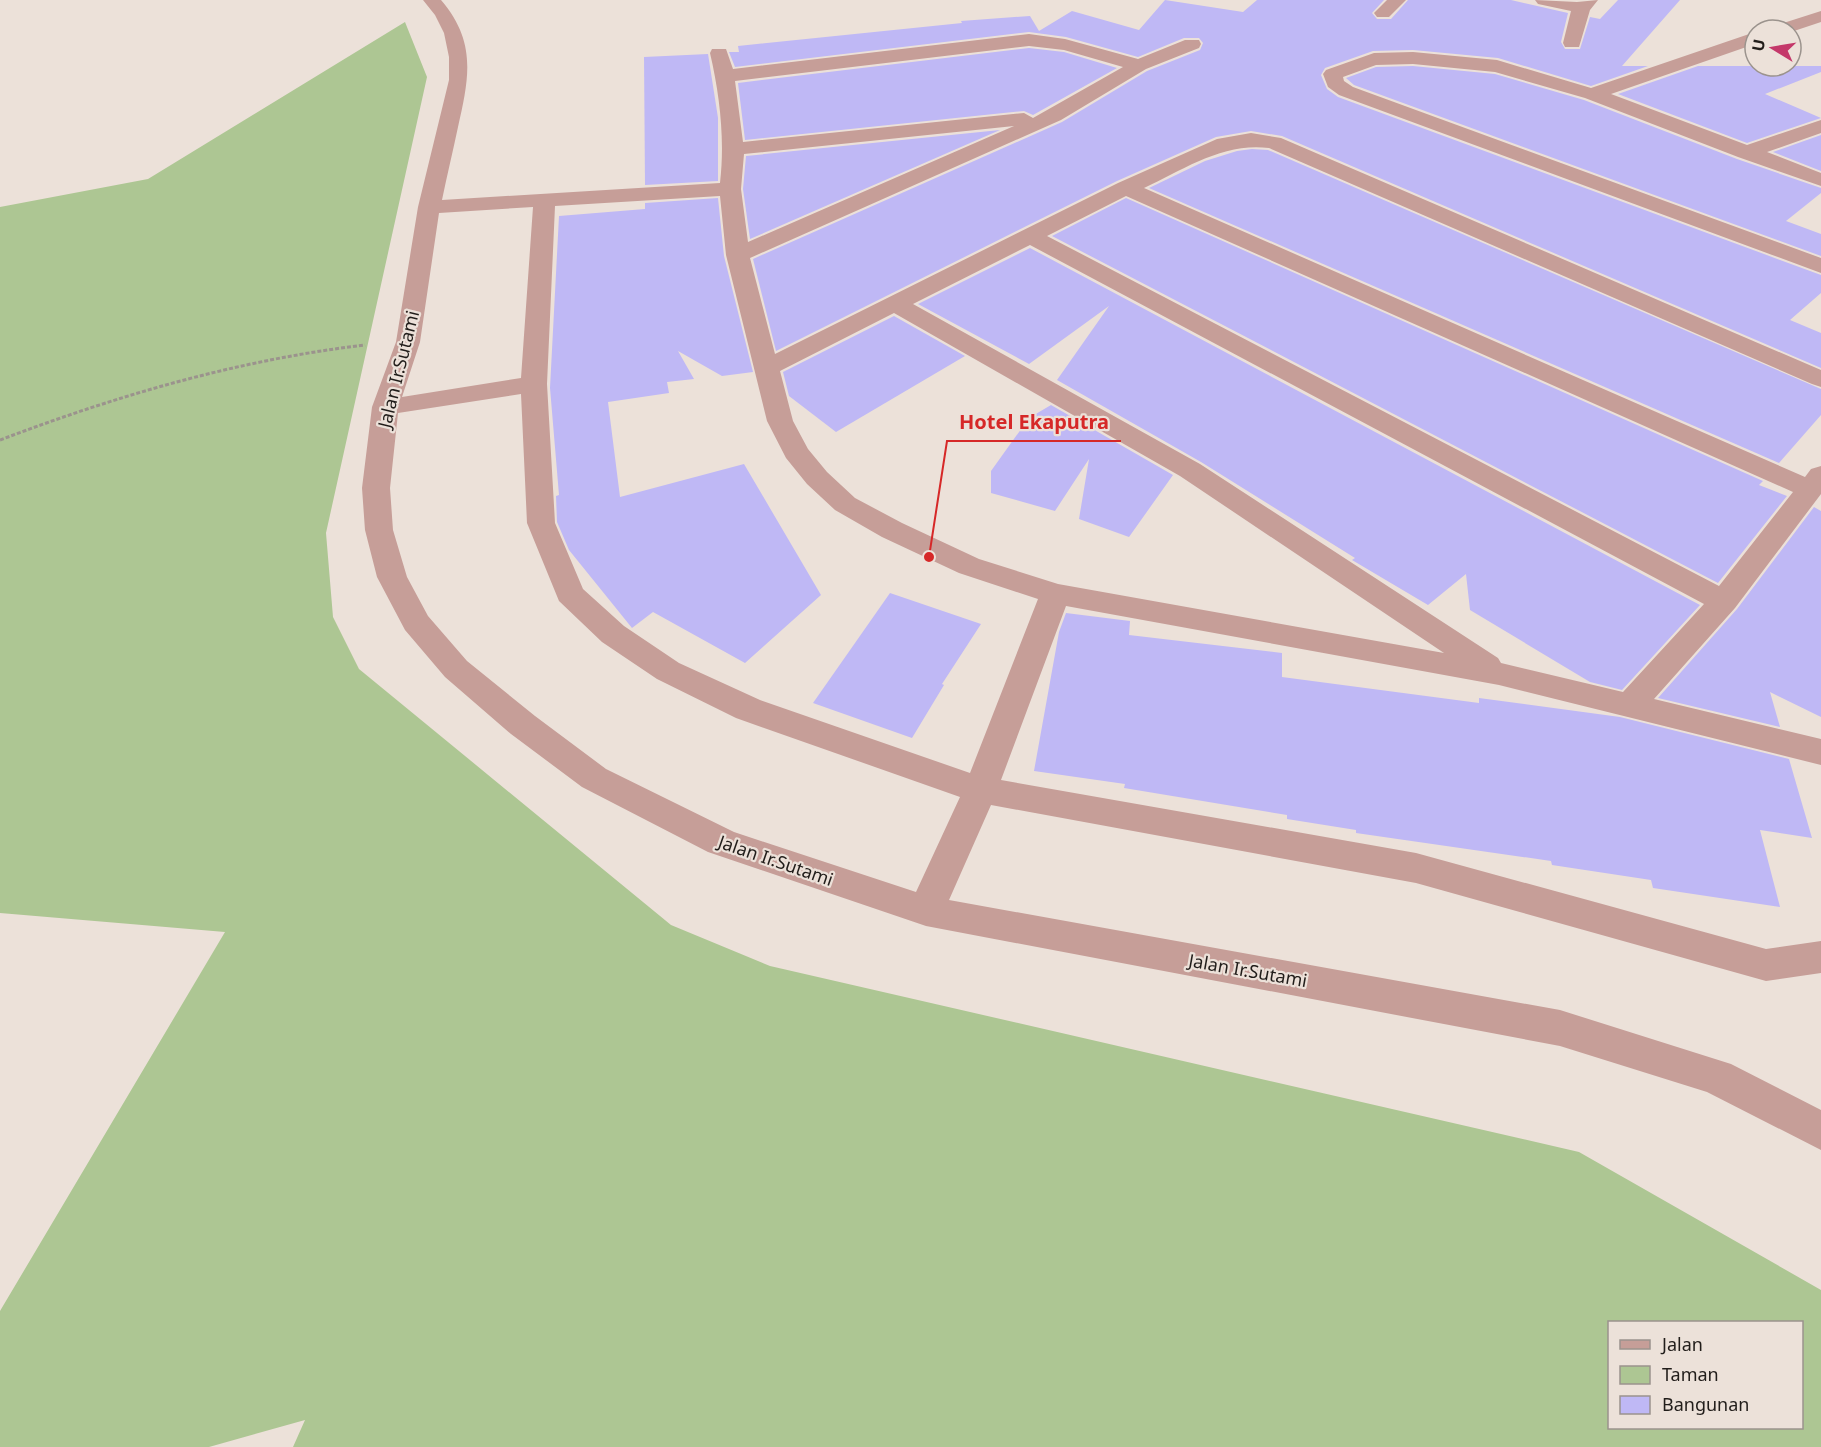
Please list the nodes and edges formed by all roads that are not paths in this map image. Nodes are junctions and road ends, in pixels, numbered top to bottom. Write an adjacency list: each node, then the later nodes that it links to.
1 (432, 0): 21 (street, Jalan Ir.Sutami)
2 (1397, 0): 5 (street)
3 (1544, 0): 4 (street)
4 (1585, 4): 9 (street)
5 (1383, 13)
6 (1821, 16): 7 (street)
7 (1803, 22)
8 (1743, 42): 12 (street)
9 (1572, 43)
10 (1192, 44): 11 (street)
11 (1139, 65): 13 (street); 15 (street)
12 (1592, 94): 16 (street); 24 (street)
13 (1054, 116): 15 (street); 23 (street)
14 (1821, 126): 16 (street)
15 (734, 149): 19 (street)
16 (1745, 153): 17 (street)
17 (1821, 180)
18 (1126, 188): 22 (street); 27 (street); 30 (street)
19 (730, 189): 20 (street); 23 (street)
20 (544, 201): 21 (street); 28 (street)
21 (429, 207): 29 (street, Jalan Ir.Sutami)
22 (1030, 236): 25 (street); 32 (street)
23 (738, 255): 26 (street)
24 (1821, 266)
25 (895, 304): 26 (street); 33 (street)
26 (766, 368): 31 (street)
27 (1821, 379)
28 (534, 384): 29 (street); 36 (street)
29 (385, 407): 37 (street, Jalan Ir.Sutami)
30 (1815, 482): 32 (street)
31 (1055, 594): 33 (street); 36 (street)
32 (1724, 601): 34 (street)
33 (1499, 675): 34 (street)
34 (1630, 705): 35 (street)
35 (1821, 752)
36 (980, 790): 37 (street); 38 (street)
37 (926, 911): 39 (street, Jalan Ir.Sutami)
38 (1821, 957)
39 (1821, 1131)

